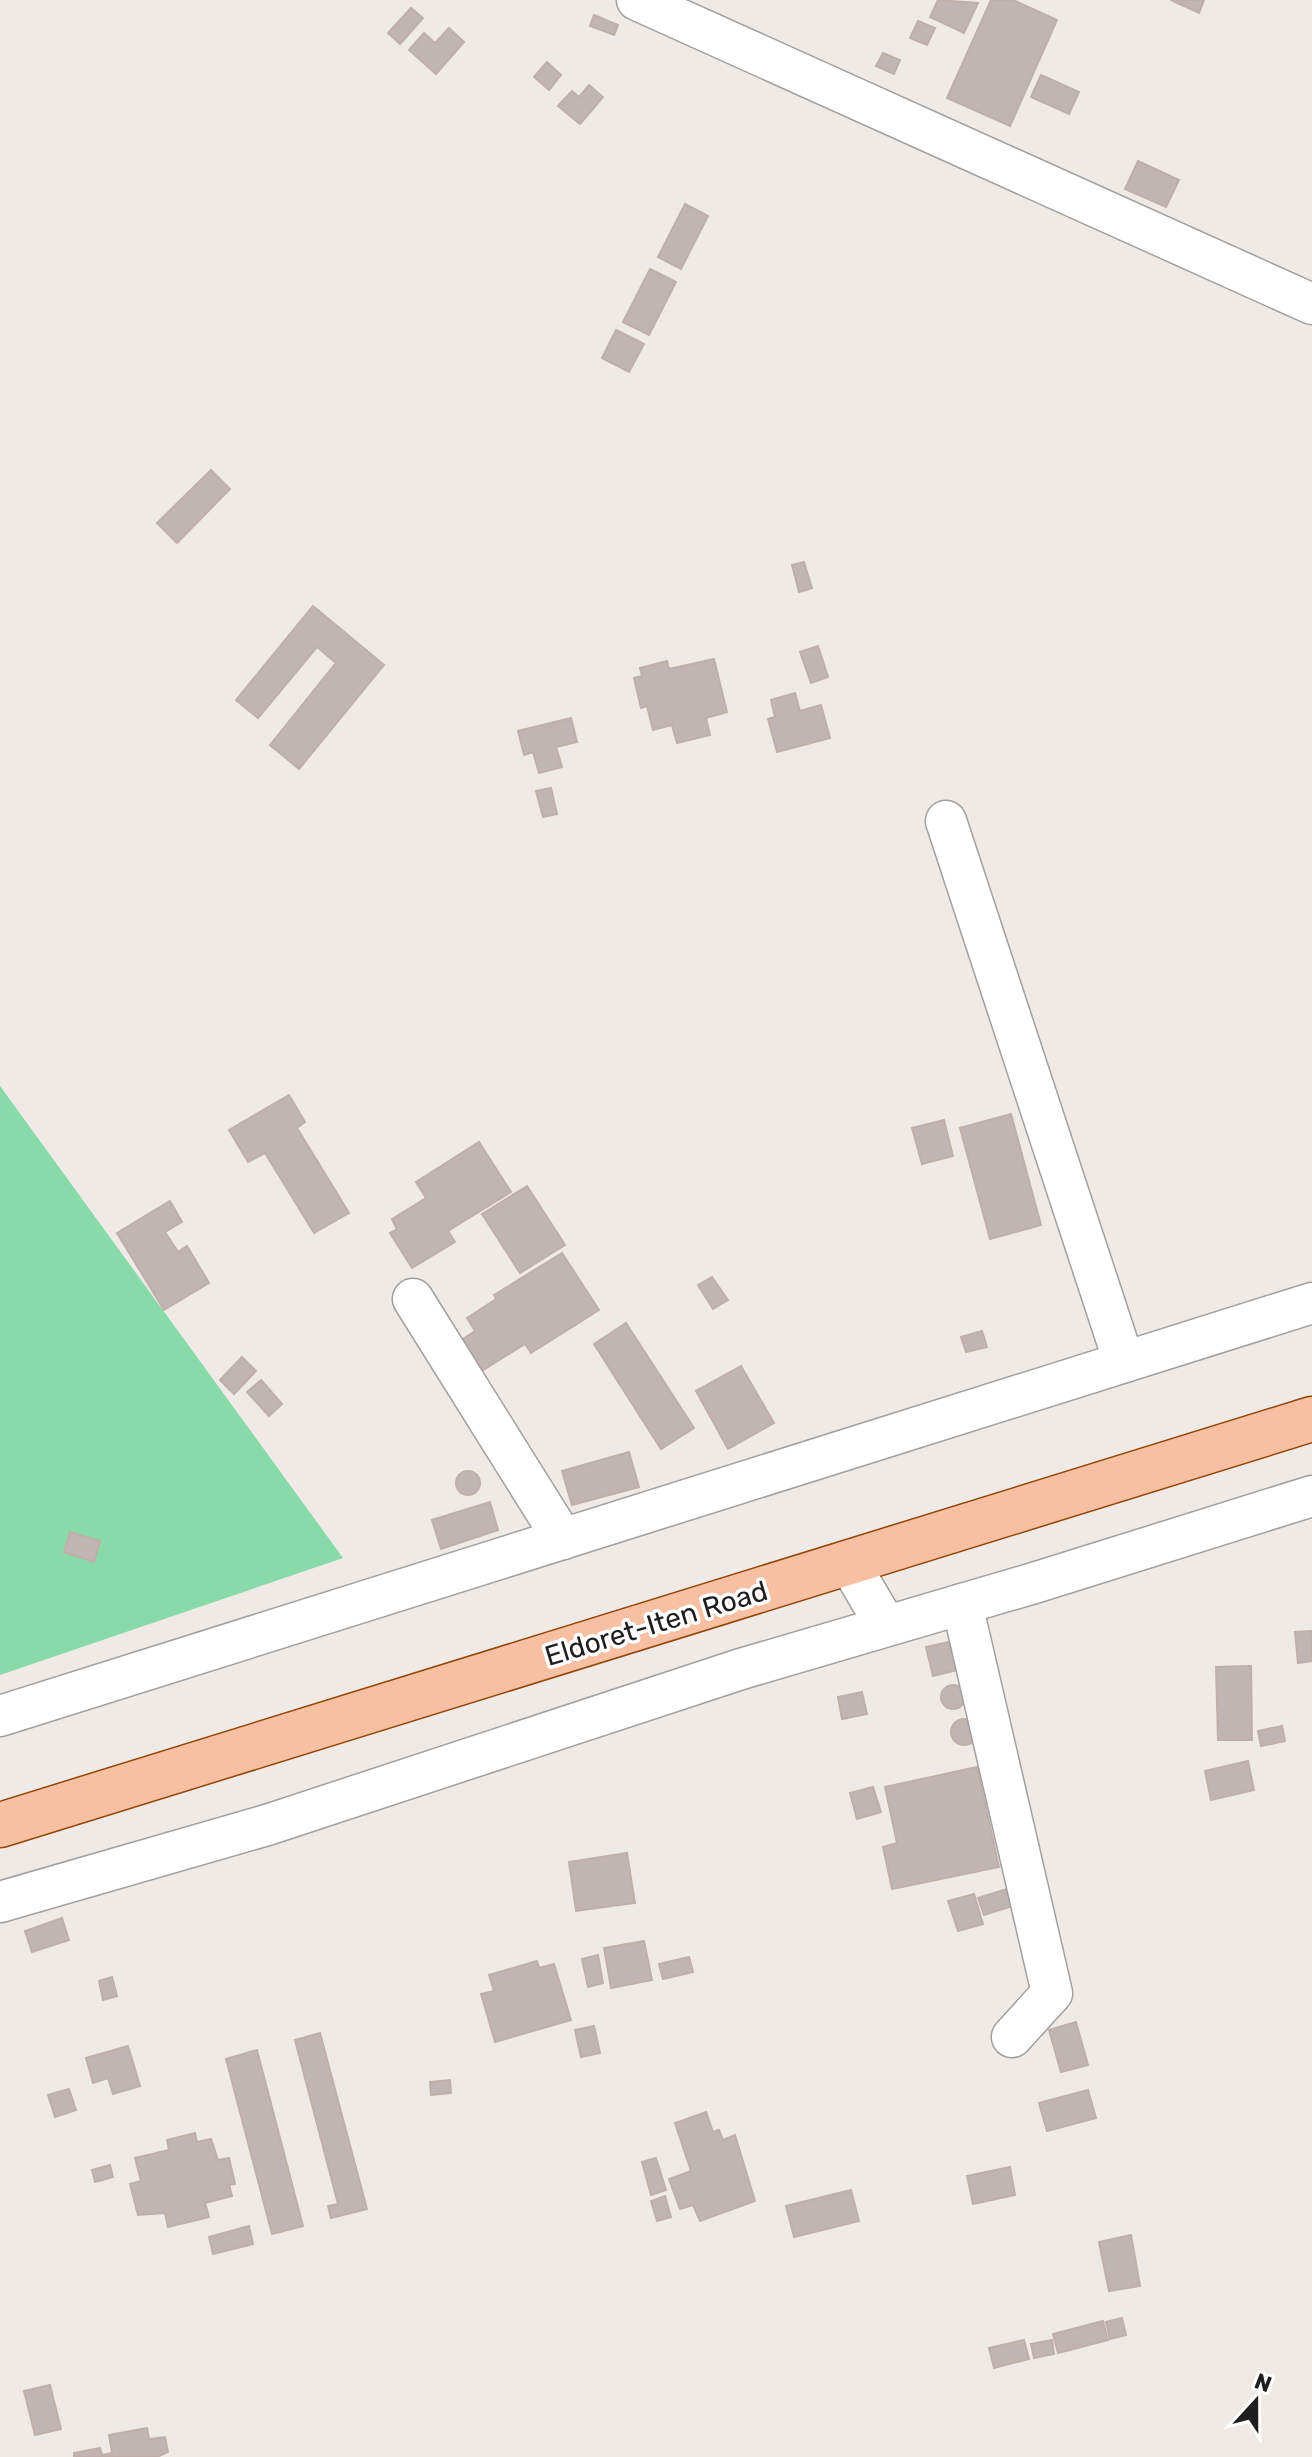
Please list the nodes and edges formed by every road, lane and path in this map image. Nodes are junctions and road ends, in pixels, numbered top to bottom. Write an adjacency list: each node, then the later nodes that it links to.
1 (637, 0): 2 (street)
2 (1312, 304)
3 (946, 821): 6 (street)
4 (413, 1299): 9 (street)
5 (1312, 1303): 6 (street)
6 (1124, 1362): 9 (street)
7 (1312, 1419): 10 (main road, Eldoret-Iten Road)
8 (1312, 1496): 11 (street)
9 (563, 1539): 13 (street)
10 (849, 1563): 12 (street); 14 (main road, Eldoret-Iten Road)
11 (962, 1604): 12 (street); 16 (street)
12 (886, 1626): 15 (street)
13 (0, 1716)
14 (0, 1825)
15 (0, 1902)
16 (1012, 2037)

